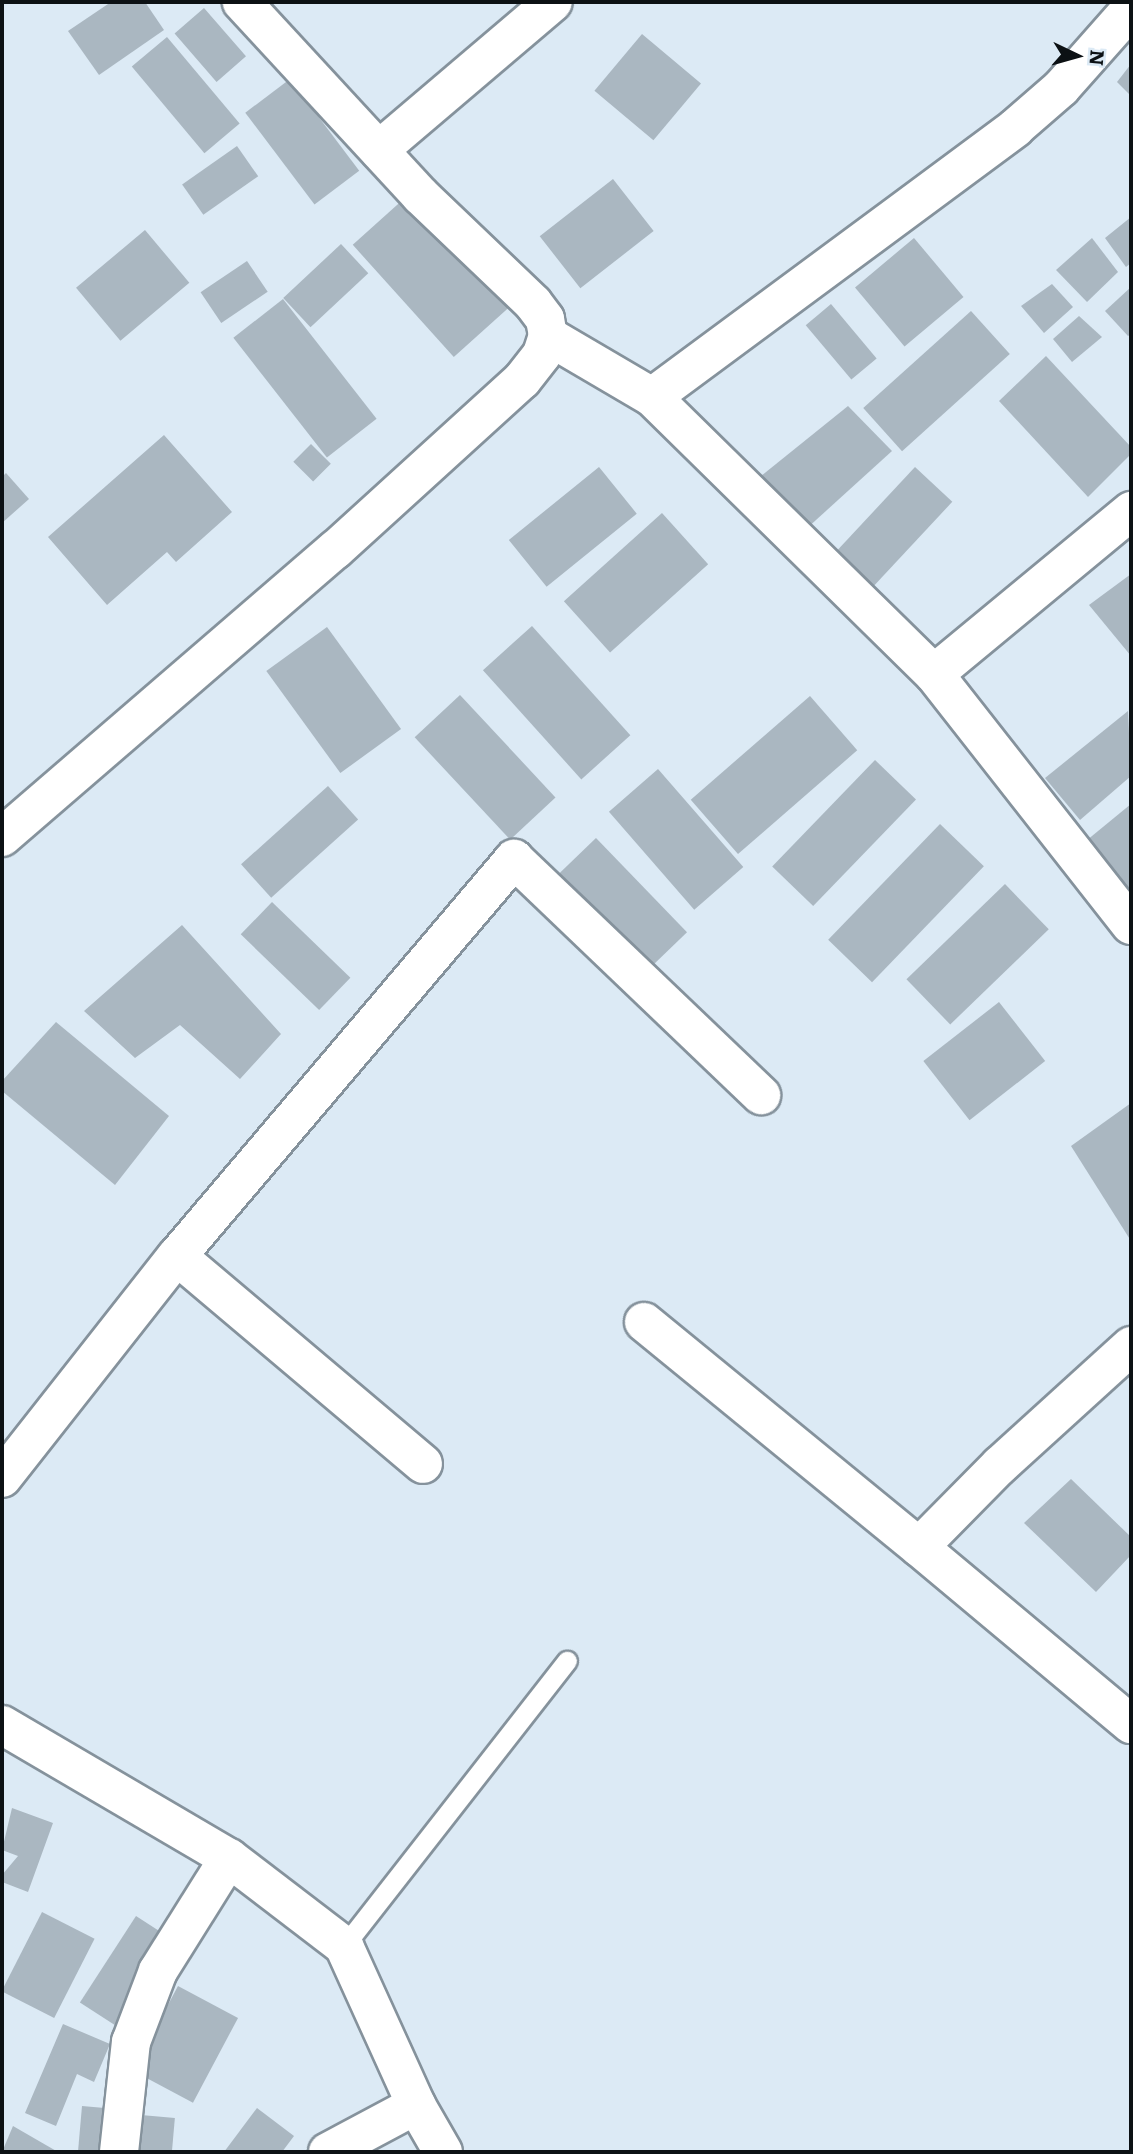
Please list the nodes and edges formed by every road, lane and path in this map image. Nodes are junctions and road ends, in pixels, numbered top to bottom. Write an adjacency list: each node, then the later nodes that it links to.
1 (242, 2): 4 (street)
2 (553, 2): 4 (street)
3 (1131, 9): 6 (street)
4 (379, 149): 5 (street)
5 (548, 336): 6 (street); 9 (street)
6 (652, 397): 8 (street)
7 (1131, 511): 8 (street)
8 (934, 674): 10 (street)
9 (2, 837)
10 (1131, 925)
11 (761, 1095): 12 (street)
12 (177, 1256): 15 (street); 16 (street)
13 (644, 1322): 17 (street)
14 (1131, 1346): 17 (street)
15 (423, 1464)
16 (2, 1478)
17 (919, 1546): 19 (street)
18 (567, 1661): 22 (lane)
19 (1131, 1724)
20 (2, 1725): 21 (street)
21 (229, 1858): 22 (street); 24 (street)
22 (344, 1946): 23 (street)
23 (416, 2105): 25 (street); 26 (street)
24 (119, 2152)
25 (328, 2152)
26 (443, 2152)

